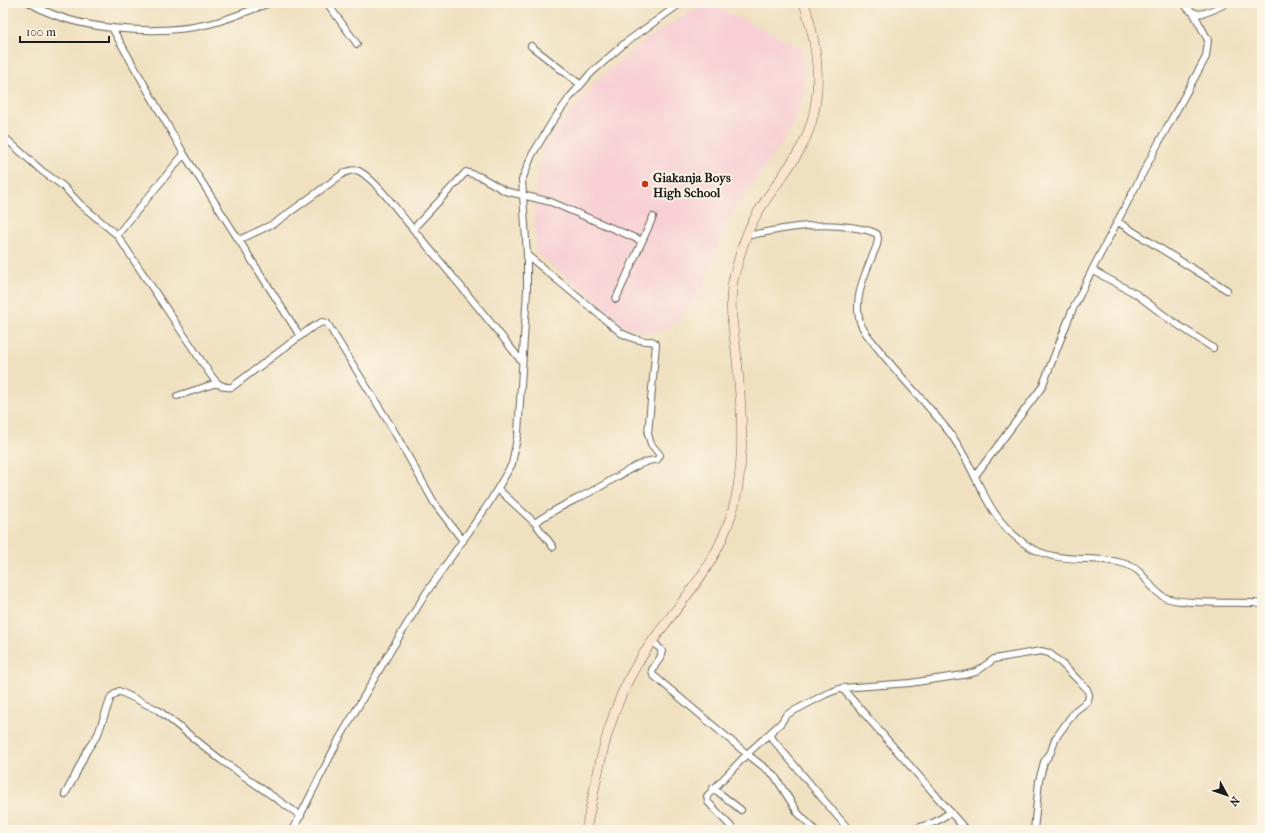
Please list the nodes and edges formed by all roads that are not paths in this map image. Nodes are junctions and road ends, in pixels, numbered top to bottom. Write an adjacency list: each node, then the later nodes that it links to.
1 (30, 3): 9 (street)
2 (270, 3): 9 (street)
3 (327, 3): 10 (street)
4 (681, 3): 12 (street)
5 (804, 3): 20 (main road)
6 (1184, 3): 8 (street)
7 (1227, 3): 8 (street)
8 (1194, 14): 17 (street)
9 (112, 28): 14 (street)
10 (357, 44)
11 (531, 46): 12 (street)
12 (580, 84): 15 (street)
13 (3, 136): 19 (street)
14 (184, 154): 19 (street); 21 (street)
15 (522, 194): 18 (street); 22 (street); 23 (street)
16 (653, 218): 22 (street)
17 (1118, 222): 24 (street); 25 (street)
18 (413, 229): 21 (street); 29 (street)
19 (117, 235): 30 (street)
20 (746, 236): 32 (street); 38 (main road)
21 (239, 240): 27 (street)
22 (642, 241): 26 (street)
23 (527, 255): 29 (street); 34 (street)
24 (1092, 270): 28 (street); 32 (street)
25 (1227, 290)
26 (616, 299)
27 (300, 336): 30 (street); 35 (street)
28 (1213, 348)
29 (522, 362): 33 (street)
30 (217, 383): 31 (street)
31 (177, 396)
32 (975, 476): 37 (street)
33 (498, 489): 34 (street); 35 (street)
34 (534, 522): 36 (street)
35 (463, 541): 46 (street)
36 (553, 547)
37 (1262, 604)
38 (652, 640): 41 (street); 49 (main road)
39 (842, 688): 40 (street); 45 (street); 54 (street)
40 (768, 735): 41 (street); 52 (street)
41 (747, 754): 42 (street); 51 (street)
42 (713, 788): 44 (street); 50 (street)
43 (65, 794): 46 (street)
44 (742, 810)
45 (951, 812): 47 (street); 53 (street)
46 (301, 816): 48 (street)
47 (920, 827)
48 (293, 830)
49 (586, 830)
50 (734, 830)
51 (815, 830)
52 (849, 830)
53 (966, 830)
54 (1034, 830)

